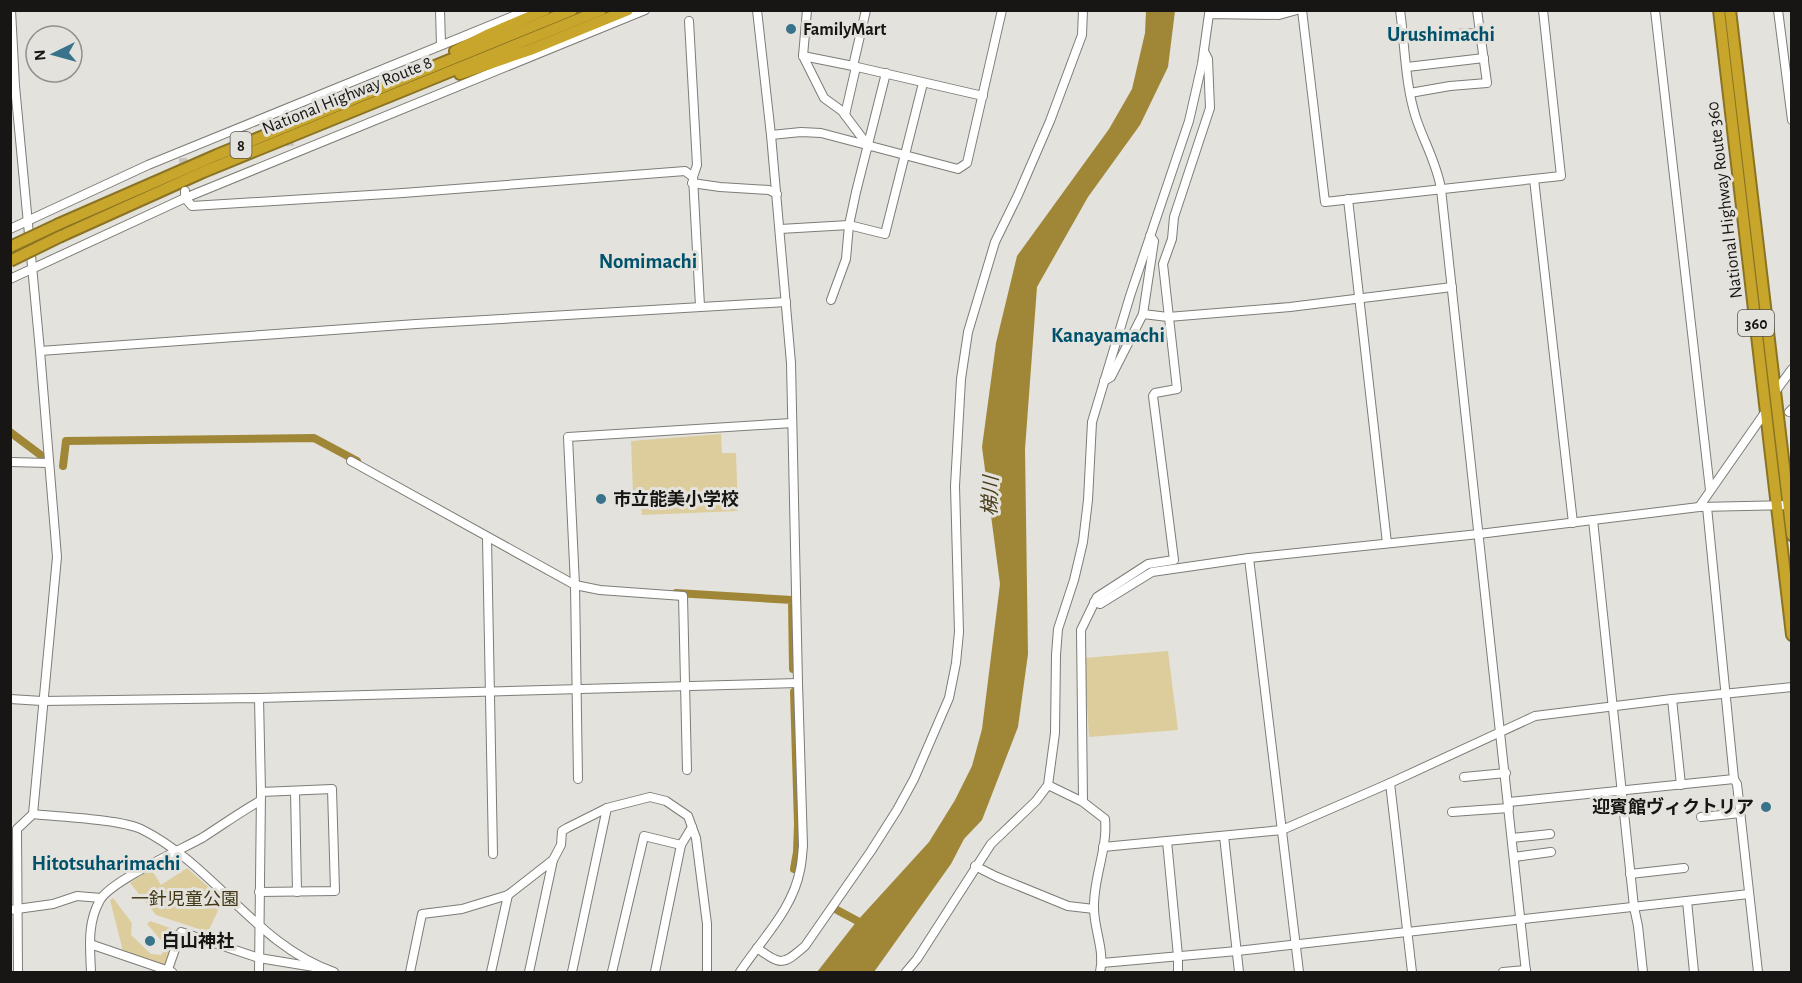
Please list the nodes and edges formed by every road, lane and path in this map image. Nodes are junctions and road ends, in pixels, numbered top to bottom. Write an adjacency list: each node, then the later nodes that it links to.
1 (11, 10): 50 (street)
2 (440, 10): 26 (street)
3 (528, 10): 26 (street)
4 (545, 10): 30 (highway)
5 (572, 10): 30 (highway, National Highway Route 8 / 8)
6 (601, 10): 30 (highway, National Highway Route 8 / 8)
7 (628, 10): 30 (highway)
8 (645, 10): 46 (street)
9 (757, 10): 40 (street)
10 (807, 10): 28 (street)
11 (866, 10): 31 (street)
12 (1002, 10): 37 (street)
13 (1083, 10): 149 (street)
14 (1297, 10): 27 (street)
15 (1302, 10): 48 (street)
16 (1400, 10): 25 (street)
17 (1477, 10): 24 (street)
18 (1543, 10): 43 (street)
19 (1655, 10): 75 (street)
20 (1719, 10): 70 (highway, National Highway Route 360 / 360)
21 (1730, 10): 69 (highway, National Highway Route 360 / 360)
22 (1779, 10): 39 (street)
23 (688, 21): 44 (street)
24 (1480, 33): 25 (street); 29 (street)
25 (1404, 36): 32 (street)
26 (441, 45): 50 (street)
27 (1204, 51): 54 (street); 65 (street)
28 (803, 56): 31 (street); 38 (street)
29 (1484, 58): 32 (street); 36 (street)
30 (449, 66): 34 (highway, National Highway Route 8 / 8); 34 (highway)
31 (855, 66): 33 (street); 38 (street)
32 (1407, 67): 36 (street)
33 (886, 73): 35 (street); 41 (street)
34 (425, 76): 55 (highway, National Highway Route 8 / 8, bridge); 56 (highway, National Highway Route 8 / 8, bridge)
35 (923, 83): 37 (street); 42 (street)
36 (1410, 93): 45 (street)
37 (983, 96): 42 (street)
38 (845, 115): 41 (street)
39 (1791, 120)
40 (771, 135): 41 (street); 47 (street)
41 (869, 147): 42 (street); 51 (street)
42 (904, 156): 51 (street)
43 (1533, 179): 45 (street); 79 (street)
44 (693, 180): 46 (street); 47 (street); 63 (street)
45 (1441, 189): 48 (street); 59 (street)
46 (185, 194): 57 (street)
47 (777, 194): 53 (street)
48 (1348, 199): 60 (street)
49 (10, 221): 50 (street)
50 (27, 221): 52 (street); 57 (street)
51 (849, 225): 53 (street); 61 (street)
52 (10, 229)
53 (780, 229): 62 (street)
54 (1150, 236): 64 (street); 68 (street)
55 (10, 247)
56 (10, 261)
57 (32, 268): 58 (street); 66 (street)
58 (10, 279)
59 (1452, 287): 60 (street); 80 (street)
60 (1360, 297): 65 (street); 83 (street)
61 (831, 300)
62 (786, 302): 63 (street); 71 (street)
63 (700, 306): 66 (street)
64 (1143, 314): 65 (street); 68 (street)
65 (1168, 316): 86 (street)
66 (40, 351): 74 (street)
67 (1791, 369): 69 (street)
68 (1104, 381): 106 (street)
69 (1775, 392): 76 (highway, National Highway Route 360 / 360)
70 (1766, 411): 75 (street); 76 (highway, National Highway Route 360 / 360)
71 (792, 423): 85 (street); 88 (street)
72 (351, 461): 82 (street)
73 (10, 462): 74 (street)
74 (50, 462): 97 (street)
75 (1710, 490): 77 (street)
76 (1785, 505): 77 (street); 81 (highway, National Highway Route 360 / 360); 87 (highway, National Highway Route 360 / 360)
77 (1703, 507): 78 (street); 93 (street)
78 (1593, 520): 79 (street); 98 (street)
79 (1573, 523): 80 (street)
80 (1479, 534): 83 (street); 99 (street)
81 (1791, 535)
82 (488, 538): 85 (street); 92 (street)
83 (1387, 543): 84 (street)
84 (1249, 558): 86 (street); 120 (street)
85 (574, 585): 89 (street); 91 (street)
86 (1094, 602): 111 (street)
87 (1791, 635)
88 (798, 683): 89 (street); 149 (street)
89 (685, 686): 91 (street); 100 (street)
90 (1791, 687): 93 (street)
91 (578, 688): 92 (street); 103 (street)
92 (490, 691): 94 (street); 129 (street)
93 (1726, 693): 96 (street); 104 (street)
94 (259, 698): 97 (street); 110 (street)
95 (10, 699): 97 (street)
96 (1672, 699): 98 (street); 107 (street)
97 (42, 701): 116 (street)
98 (1612, 707): 99 (street); 109 (street)
99 (1501, 732): 101 (street); 105 (street)
100 (687, 770)
101 (1506, 773): 102 (street); 112 (street)
102 (1464, 777)
103 (578, 778)
104 (1734, 779): 107 (street); 115 (street)
105 (1390, 783): 120 (street); 146 (street)
106 (1047, 785): 111 (street); 132 (street)
107 (1681, 785): 109 (street)
108 (295, 791): 110 (street); 136 (street); 136 (street)
109 (1621, 791): 112 (street); 134 (street)
110 (261, 796): 127 (street); 135 (street)
111 (1083, 802): 126 (street)
112 (1509, 805): 114 (street); 123 (street)
113 (607, 808): 118 (street); 131 (street); 164 (street)
114 (1452, 812)
115 (1741, 813): 117 (street); 137 (street)
116 (33, 814): 119 (street); 127 (street)
117 (1701, 817)
118 (692, 827): 125 (street); 167 (street)
119 (14, 828): 142 (street)
120 (1282, 830): 122 (street); 148 (street)
121 (1550, 834): 123 (street)
122 (1224, 836): 124 (street); 150 (street)
123 (1512, 838): 130 (street)
124 (1167, 841): 126 (street); 151 (street)
125 (681, 845): 165 (street); 166 (street)
126 (1103, 848): 143 (street)
127 (176, 850): 139 (street); 145 (street)
128 (1551, 852): 130 (street)
129 (494, 854)
130 (1514, 857): 144 (street)
131 (553, 860): 138 (street); 163 (street)
132 (975, 866): 143 (street); 169 (street)
133 (1684, 868): 134 (street)
134 (1630, 873): 141 (street)
135 (259, 892): 136 (street); 145 (street)
136 (297, 892)
137 (1749, 894): 140 (street); 178 (street)
138 (508, 895): 161 (street); 162 (street)
139 (101, 898): 142 (street); 147 (street)
140 (1687, 901): 141 (street); 177 (street)
141 (1634, 907): 144 (street); 176 (street)
142 (14, 909): 156 (street)
143 (1094, 909): 153 (street)
144 (1521, 920): 146 (street); 155 (street)
145 (259, 926): 152 (street); 154 (street)
146 (1407, 932): 148 (street); 174 (street)
147 (90, 944): 157 (street); 158 (street)
148 (1296, 944): 150 (street); 173 (street)
149 (757, 948): 168 (street)
150 (1237, 951): 151 (street); 172 (street)
151 (1178, 957): 153 (street); 171 (street)
152 (259, 958): 154 (street); 158 (street); 159 (street)
153 (1102, 963): 170 (street)
154 (324, 969): 160 (street)
155 (1526, 971): 175 (street)
156 (18, 972)
157 (91, 972)
158 (169, 972)
159 (259, 972)
160 (334, 972)
161 (410, 972)
162 (491, 972)
163 (529, 972)
164 (572, 972)
165 (612, 972)
166 (655, 972)
167 (707, 972)
168 (740, 972)
169 (906, 972)
170 (1100, 972)
171 (1178, 972)
172 (1239, 972)
173 (1299, 972)
174 (1412, 972)
175 (1503, 972)
176 (1643, 972)
177 (1694, 972)
178 (1758, 972)

